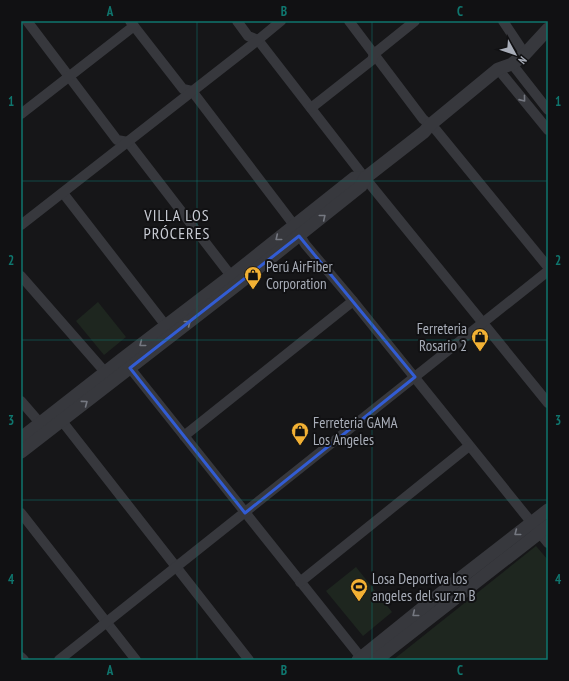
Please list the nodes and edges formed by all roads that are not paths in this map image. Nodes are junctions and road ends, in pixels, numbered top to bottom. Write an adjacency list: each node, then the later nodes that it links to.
1 (27, 21): 14 (street)
2 (237, 21): 9 (street)
3 (281, 21): 9 (street)
4 (349, 21): 10 (street)
5 (415, 21): 10 (street)
6 (503, 21): 11 (street)
7 (132, 23): 14 (street); 15 (street)
8 (548, 29): 11 (street)
9 (258, 40): 15 (street); 16 (street)
10 (374, 54): 16 (street); 19 (street)
11 (525, 54): 12 (street)
12 (512, 64): 13 (street); 17 (street)
13 (498, 69): 19 (street); 20 (street, one-way to 20)
14 (68, 76): 18 (street); 21 (street)
15 (192, 92): 21 (street); 25 (street)
16 (311, 108): 22 (street)
17 (548, 110)
18 (21, 114)
19 (430, 125): 22 (street); 26 (street)
20 (548, 130)
21 (128, 142): 23 (street); 29 (street)
22 (365, 178): 25 (street); 31 (street)
23 (63, 193): 24 (street); 32 (street)
24 (21, 225)
25 (297, 230): 29 (street); 30 (street)
26 (548, 268)
27 (548, 271): 31 (street)
28 (21, 276): 34 (street)
29 (234, 280): 32 (street)
30 (353, 301): 35 (street); 40 (street)
31 (483, 323): 35 (street); 37 (street)
32 (169, 330): 33 (street)
33 (126, 363): 34 (street); 38 (street, one-way to 33); 40 (street)
34 (105, 372): 38 (street)
35 (415, 377): 42 (street); 46 (street)
36 (21, 401): 39 (street)
37 (548, 404)
38 (58, 416): 39 (street); 43 (street); 49 (street)
39 (40, 423): 41 (street)
40 (184, 436): 46 (street)
41 (21, 438)
42 (469, 446): 47 (street); 50 (street)
43 (21, 452)
44 (548, 510): 47 (street)
45 (21, 513): 51 (street)
46 (245, 513): 49 (street); 50 (street)
47 (540, 527): 48 (street); 53 (street, one-way to 53); 58 (street)
48 (548, 543)
49 (176, 567): 51 (street); 57 (street)
50 (300, 582): 53 (street)
51 (106, 622): 55 (street); 56 (street)
52 (21, 657): 54 (street)
53 (360, 659)
54 (24, 660)
55 (59, 660)
56 (136, 660)
57 (249, 660)
58 (376, 660)

